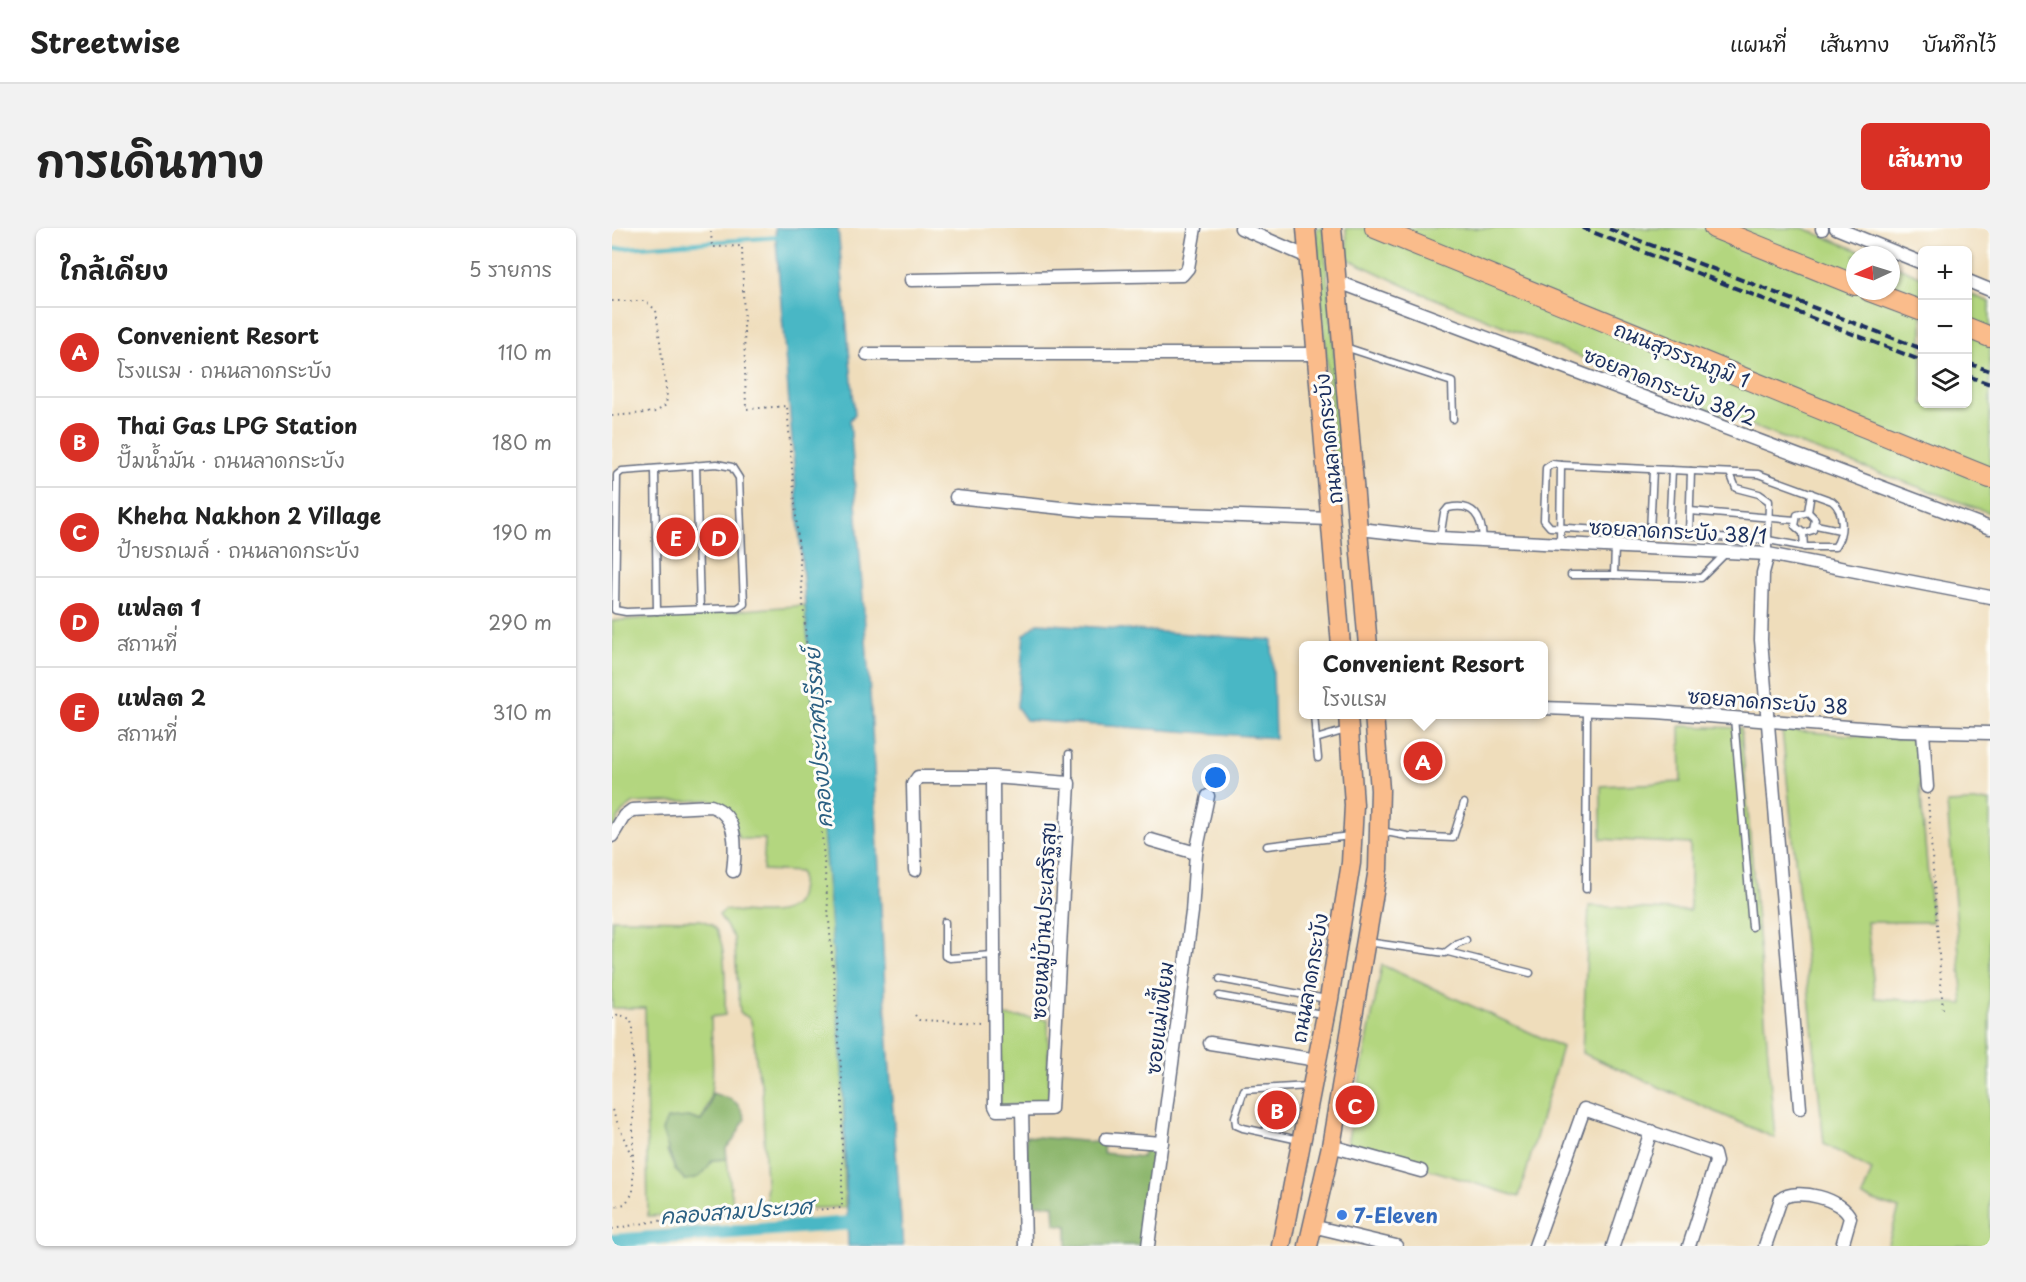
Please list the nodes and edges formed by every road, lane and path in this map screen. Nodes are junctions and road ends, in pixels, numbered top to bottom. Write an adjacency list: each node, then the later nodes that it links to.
1 (1195, 228): 11 (street)
2 (1240, 228): 9 (street)
3 (1306, 228): 9 (main road, ถนนลาดกระบัง)
4 (1332, 228): 12 (main road, ถนนลาดกระบัง)
5 (1375, 228): 33 (highway, ถนนสุวรรณภูมิ 1)
6 (1713, 228): 13 (highway)
7 (1836, 228): 10 (street)
8 (711, 232): 124 (path)
9 (1308, 257): 23 (main road, ถนนลาดกระบัง)
10 (1918, 261)
11 (911, 280)
12 (1336, 281): 21 (main road, ถนนลาดกระบัง); 44 (street, ซอยลาดกระบัง 38/2)
13 (1846, 281)
14 (1972, 283): 15 (street)
15 (1990, 290)
16 (1893, 300): 18 (highway)
17 (612, 301): 24 (path)
18 (1918, 309)
19 (1972, 329): 20 (highway)
20 (1990, 336)
21 (1342, 346): 25 (lane); 45 (main road, ถนนลาดกระบัง)
22 (867, 354): 23 (street)
23 (1317, 354): 40 (main road, ถนนลาดกระบัง)
24 (612, 416)
25 (1453, 419)
26 (696, 465): 28 (lane); 62 (lane); 62 (lane)
27 (1561, 465): 29 (lane); 43 (lane); 43 (lane)
28 (655, 469): 38 (lane); 63 (lane)
29 (1653, 470): 30 (lane); 47 (lane)
30 (1672, 470): 31 (lane); 48 (lane)
31 (1691, 471): 32 (lane); 36 (lane)
32 (1730, 473): 34 (lane); 39 (lane)
33 (1990, 478)
34 (1811, 493): 37 (lane); 46 (lane)
35 (956, 497): 40 (street)
36 (1690, 511): 39 (lane); 50 (lane)
37 (1808, 512): 41 (lane); 42 (lane)
38 (614, 513): 63 (lane)
39 (1769, 518): 41 (lane); 53 (lane)
40 (1331, 519): 64 (main road, ถนนลาดกระบัง)
41 (1795, 520): 49 (lane)
42 (1816, 525): 46 (lane); 49 (lane)
43 (1560, 528): 47 (lane); 54 (lane)
44 (1990, 528)
45 (1360, 529): 51 (street, ซอยลาดกระบัง 38/1); 65 (main road, ถนนลาดกระบัง)
46 (1840, 530): 56 (lane)
47 (1650, 532): 48 (lane)
48 (1669, 533): 50 (lane)
49 (1803, 533): 56 (lane)
50 (1689, 534): 53 (lane)
51 (1440, 538): 52 (street, ซอยลาดกระบัง 38/1); 52 (lane)
52 (1483, 540): 54 (street, ซอยลาดกระบัง 38/1)
53 (1768, 540): 56 (lane); 58 (lane)
54 (1560, 544): 55 (street, ซอยลาดกระบัง 38/1)
55 (1615, 547): 57 (street, ซอยลาดกระบัง 38/1); 60 (lane)
56 (1804, 547)
57 (1726, 552): 58 (street, ซอยลาดกระบัง 38/1); 60 (lane)
58 (1768, 554): 61 (street, ซอยลาดกระบัง 38/1); 71 (street)
59 (1571, 575): 60 (lane)
60 (1614, 575)
61 (1990, 597)
62 (700, 609): 63 (lane)
63 (657, 611)
64 (1343, 641)
65 (1368, 641)
66 (1548, 708): 67 (street, ซอยลาดกระบัง 38)
67 (1587, 710): 68 (street, ซอยลาดกระบัง 38); 91 (lane)
68 (1734, 718): 71 (street, ซอยลาดกระบัง 38); 93 (lane)
69 (1314, 719): 75 (lane)
70 (1374, 719): 83 (main road)
71 (1766, 720): 73 (street, ซอยลาดกระบัง 38); 110 (street)
72 (1348, 722): 75 (lane); 85 (main road, ถนนลาดกระบัง)
73 (1923, 732): 74 (street, ซอยลาดกระบัง 38); 80 (street)
74 (1990, 734)
75 (1316, 739): 77 (lane)
76 (1069, 754): 79 (lane)
77 (1317, 758)
78 (993, 777): 79 (street); 89 (street); 97 (street, ซอยหมู่บ้านประเสริฐสุข)
79 (1069, 783): 112 (street, ซอยหมู่บ้านประเสริฐสุข)
80 (1927, 786): 102 (path)
81 (1208, 796): 88 (street, ซอยแม่เฟี้ยม)
82 (1464, 803): 83 (lane)
83 (1381, 831): 95 (main road)
84 (612, 836): 90 (street)
85 (1354, 836): 87 (lane); 101 (main road, ถนนลาดกระบัง)
86 (1151, 840): 88 (street)
87 (1267, 846)
88 (1196, 853): 117 (street, ซอยแม่เฟี้ยม)
89 (915, 870)
90 (733, 871)
91 (1586, 889)
92 (945, 922): 97 (lane)
93 (1752, 927)
94 (1466, 940): 96 (lane)
95 (1366, 942): 96 (lane); 118 (main road)
96 (1448, 952): 98 (lane)
97 (993, 955): 105 (street, ซอยหมู่บ้านประเสริฐสุข)
98 (1530, 973)
99 (1220, 979): 101 (lane)
100 (1219, 996): 101 (lane)
101 (1328, 1007): 107 (main road, ถนนลาดกระบัง)
102 (1943, 1011)
103 (915, 1015): 105 (path)
104 (612, 1019): 119 (path)
105 (994, 1025): 112 (street, ซอยหมู่บ้านประเสริฐสุข)
106 (1210, 1043): 107 (street)
107 (1317, 1060): 108 (main road, ถนนลาดกระบัง)
108 (1312, 1085): 109 (lane); 116 (main road, ถนนลาดกระบัง)
109 (1274, 1089): 114 (lane); 114 (lane)
110 (1800, 1108)
111 (612, 1110): 119 (path)
112 (1022, 1110): 125 (street)
113 (1652, 1131): 130 (street); 131 (street); 132 (street)
114 (1265, 1133): 116 (lane)
115 (1106, 1139): 117 (street)
116 (1302, 1140): 122 (main road, ถนนลาดกระบัง)
117 (1162, 1143): 126 (street, ซอยแม่เฟี้ยม)
118 (1331, 1146): 120 (street); 123 (main road)
119 (633, 1160): 121 (path)
120 (1421, 1171)
121 (612, 1207)
122 (1286, 1218): 123 (main road); 127 (main road, ถนนลาดกระบัง)
123 (1312, 1226): 128 (main road); 129 (street)
124 (612, 1229)
125 (1025, 1246)
126 (1148, 1246)
127 (1281, 1246)
128 (1308, 1246)
129 (1396, 1246)
130 (1535, 1246)
131 (1613, 1246)
132 (1689, 1246)
133 (1765, 1246): 134 (street)
134 (1842, 1246)

